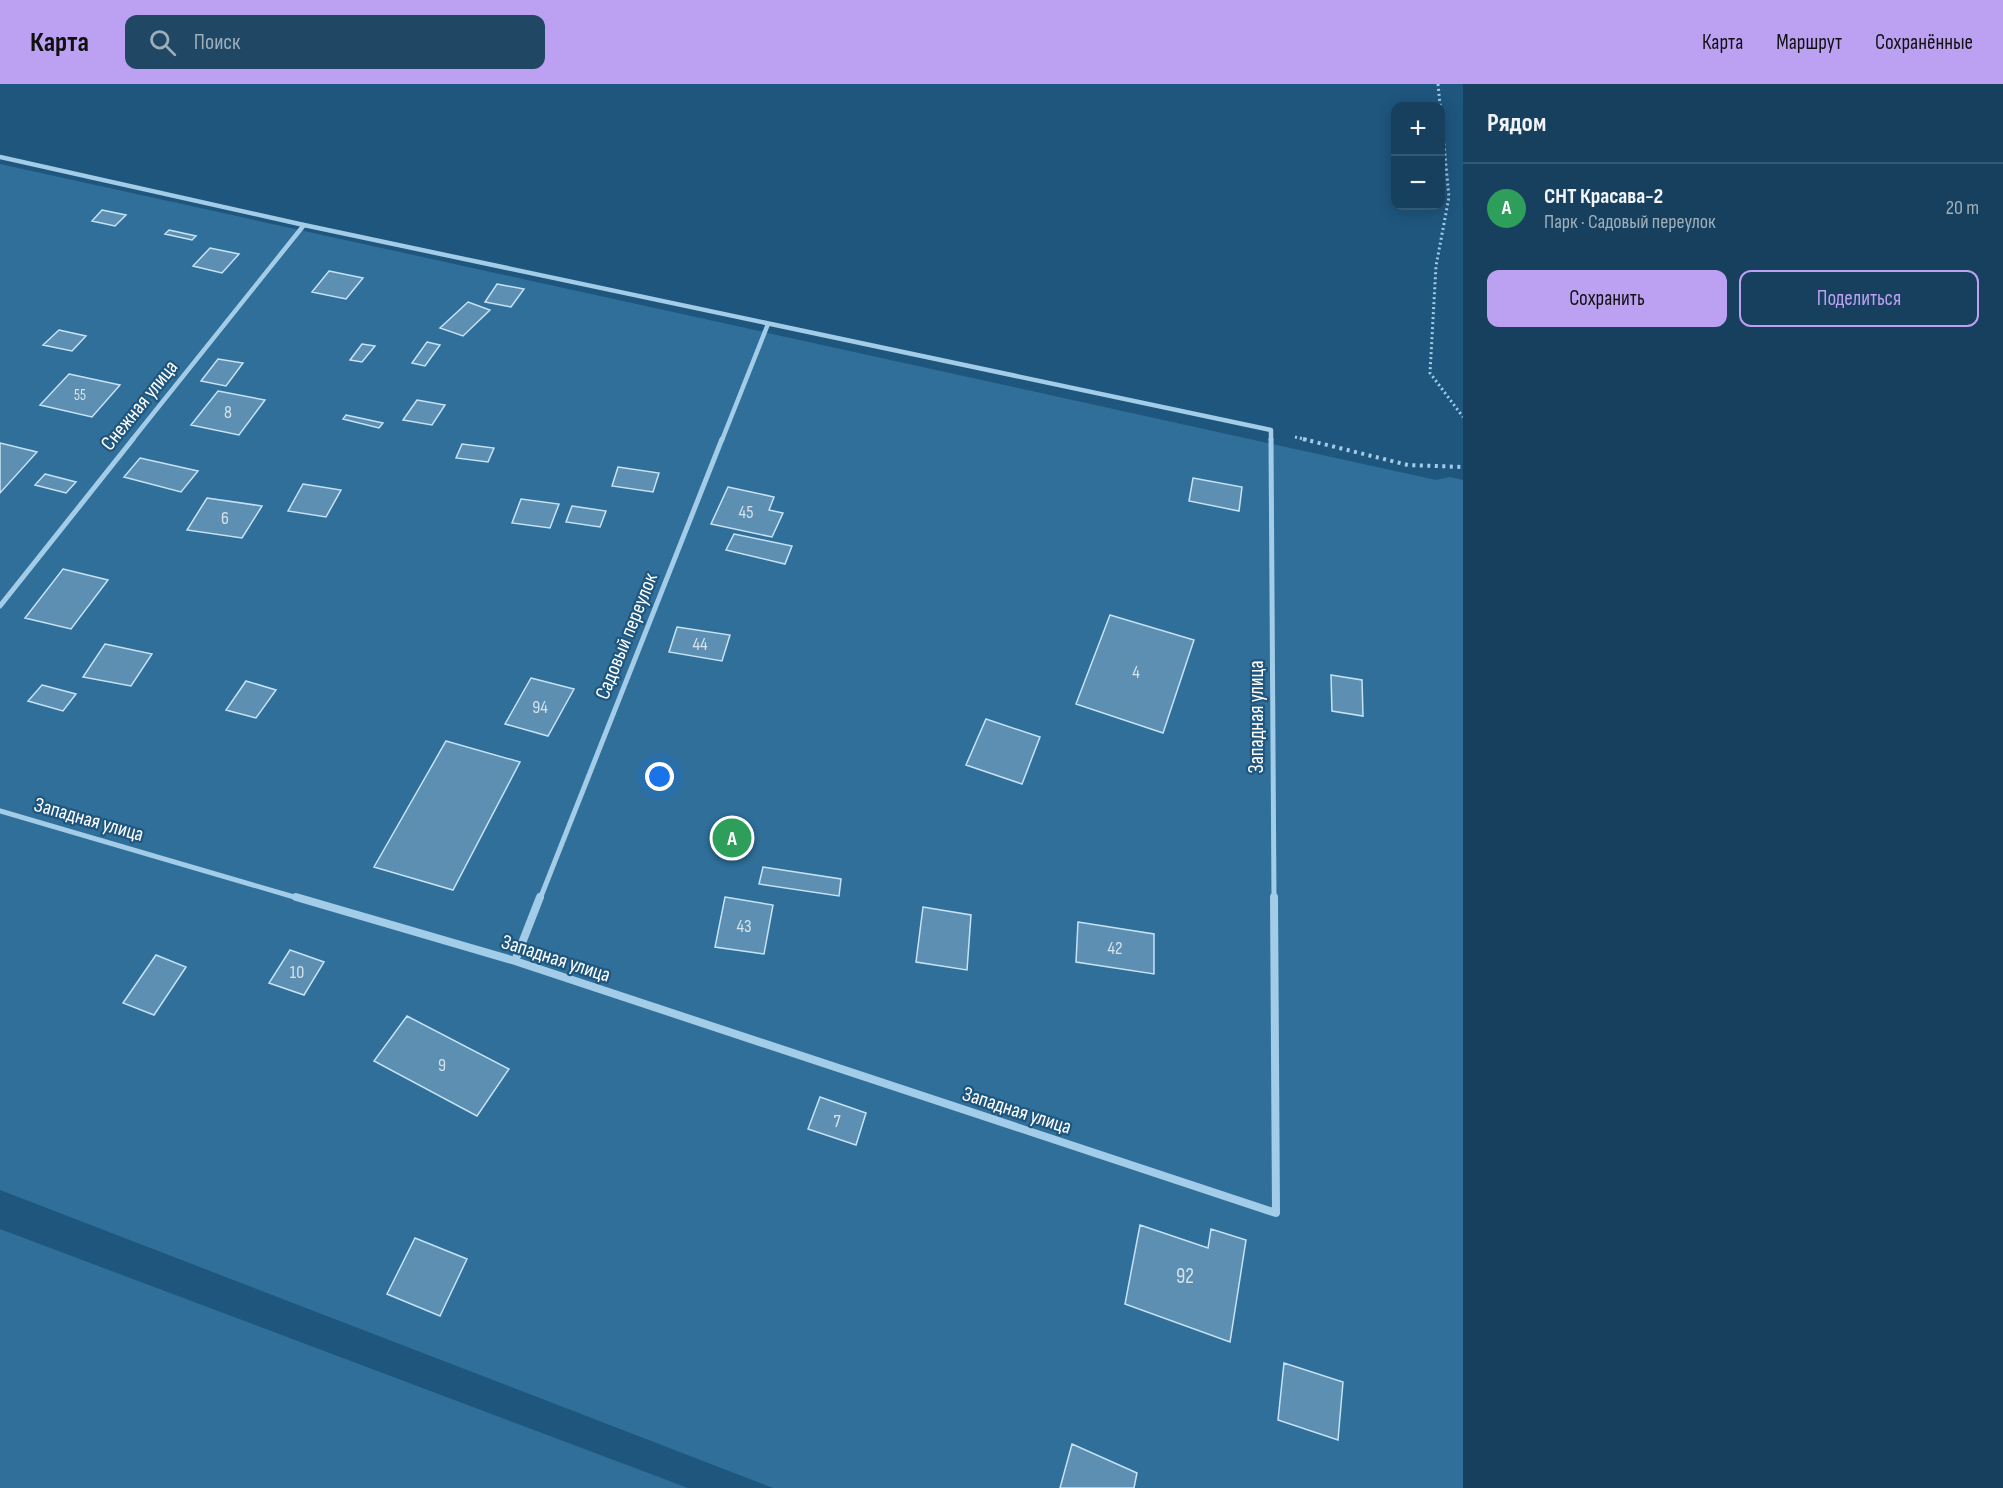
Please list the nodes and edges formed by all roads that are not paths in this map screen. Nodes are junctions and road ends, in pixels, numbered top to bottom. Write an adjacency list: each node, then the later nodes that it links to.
1 (0, 157): 2 (street)
2 (304, 225): 3 (street); 4 (street, Снежная улица)
3 (768, 324): 6 (street, Садовый переулок); 6 (street, Западная улица)
4 (0, 606)
5 (0, 811): 6 (street, Западная улица)
6 (515, 961)

